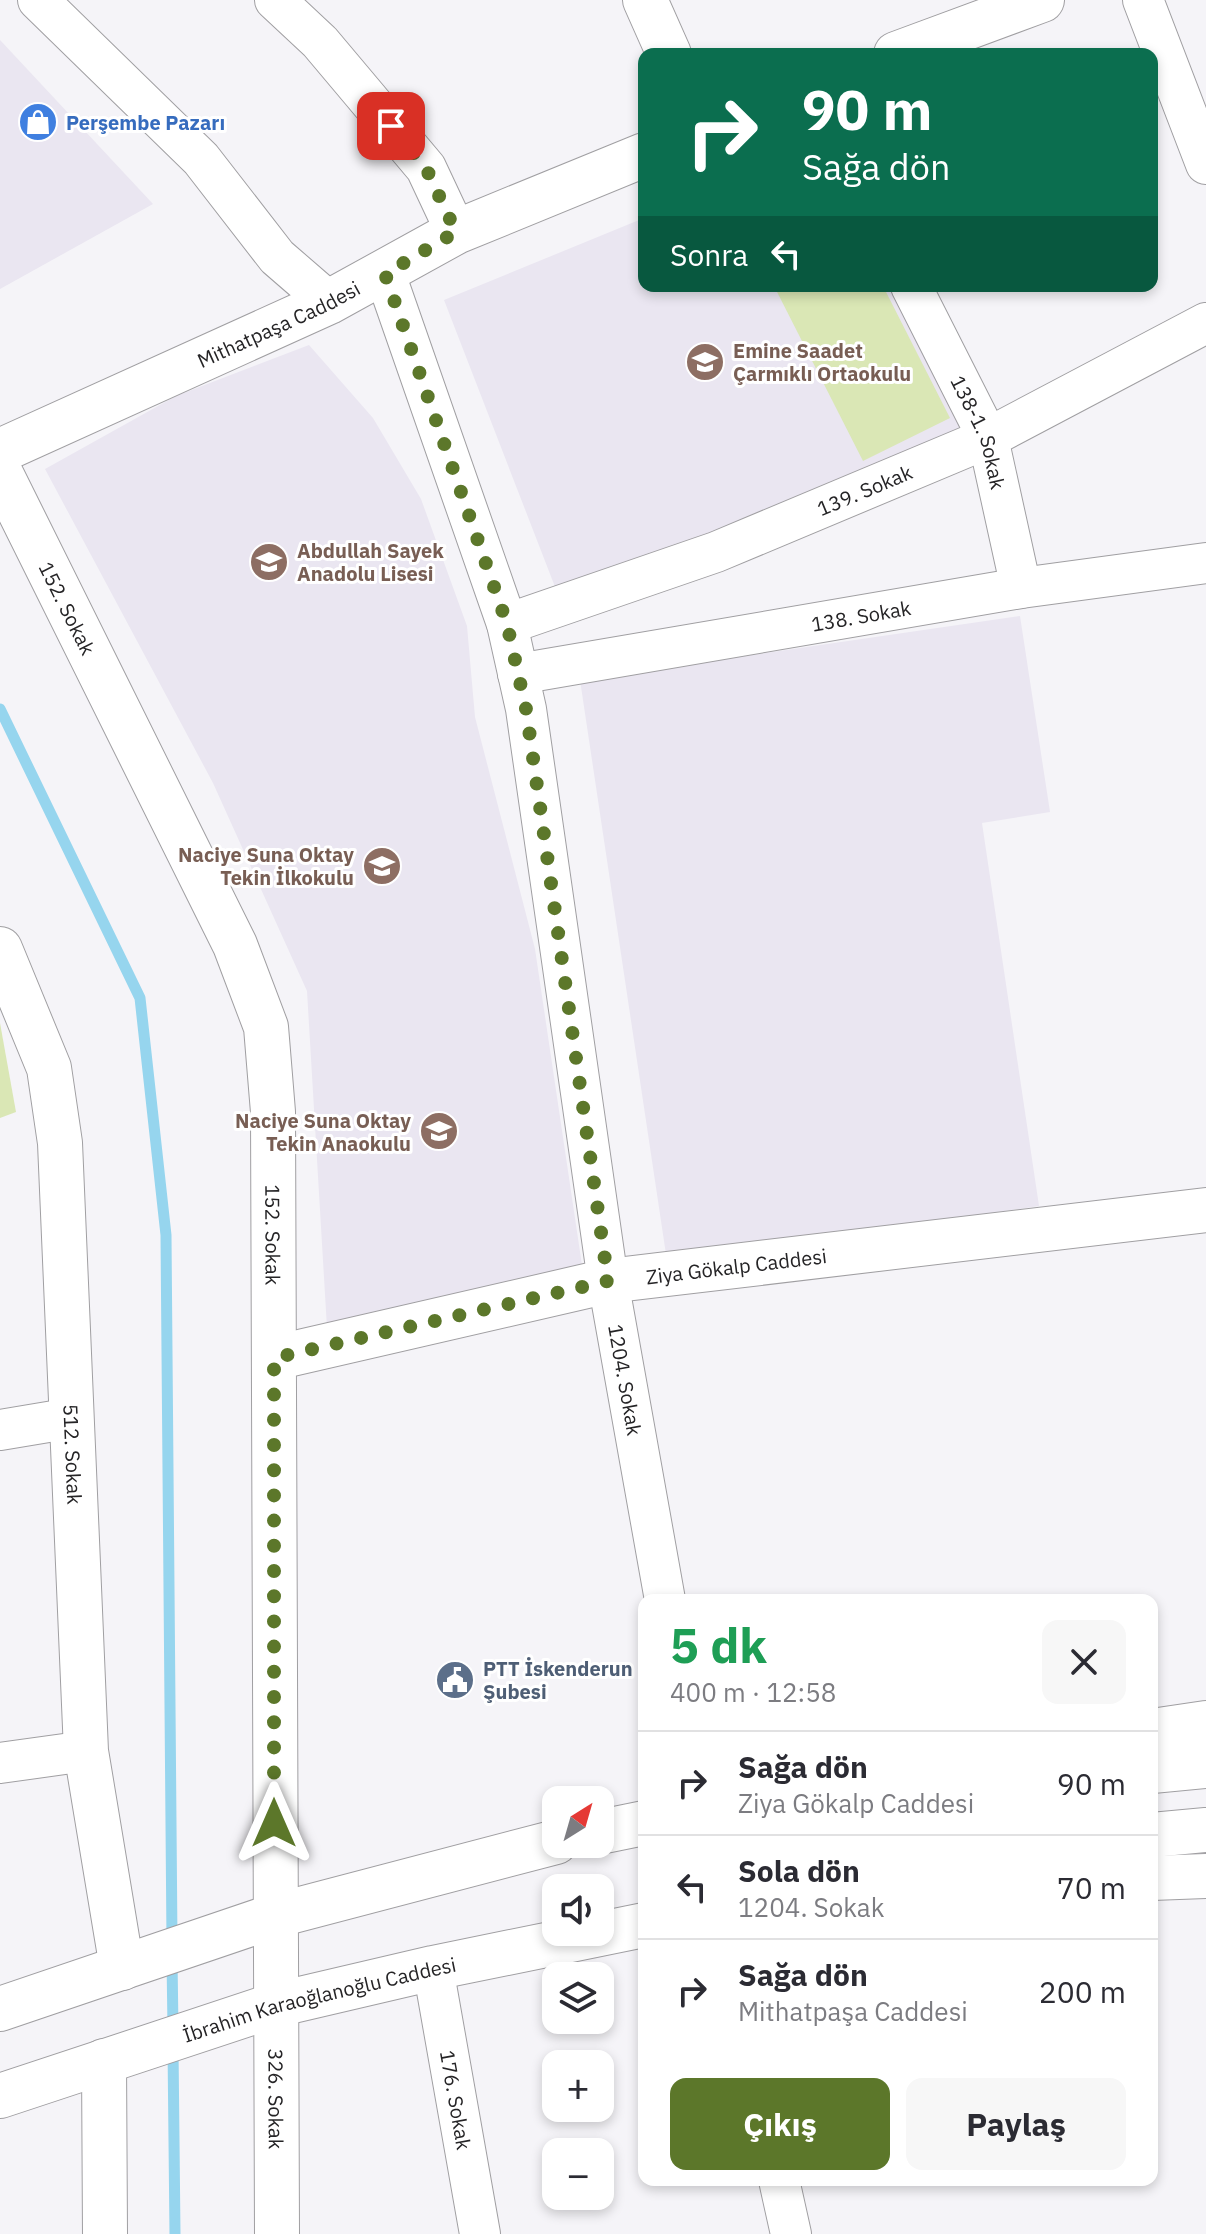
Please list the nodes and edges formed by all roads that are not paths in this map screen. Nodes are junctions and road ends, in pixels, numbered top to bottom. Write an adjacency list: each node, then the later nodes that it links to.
1 (38, 0): 14 (street)
2 (275, 0): 11 (street)
3 (645, 0): 7 (main road)
4 (1042, 0): 6 (main road)
5 (1143, 0): 10 (street)
6 (952, 15): 8 (main road)
7 (666, 48)
8 (905, 48)
9 (638, 157): 11 (main road, Mithatpaşa Caddesi)
10 (1206, 164)
11 (456, 232): 12 (main road, Mithatpaşa Caddesi)
12 (385, 274): 14 (main road, Mithatpaşa Caddesi); 21 (street, 1204. Sokak)
13 (914, 292): 16 (street, 138-1. Sokak)
14 (329, 302): 17 (main road, Mithatpaşa Caddesi)
15 (1206, 323): 16 (street, 139. Sokak)
16 (988, 438): 20 (street, 138-1. Sokak); 21 (street, 139. Sokak)
17 (0, 451)
18 (0, 472): 26 (main road, 152. Sokak)
19 (1206, 563): 20 (street, 138. Sokak)
20 (1021, 588): 22 (street, 138. Sokak)
21 (507, 624): 22 (street, 1204. Sokak)
22 (518, 674): 25 (street, 1204. Sokak)
23 (0, 949): 27 (main road, 512. Sokak)
24 (1206, 1210): 25 (main road, Ziya Gökalp Caddesi)
25 (608, 1281): 26 (main road, Ziya Gökalp Caddesi); 29 (street, 1204. Sokak)
26 (274, 1358): 43 (main road, 152. Sokak)
27 (72, 1418): 28 (street); 32 (main road, 512. Sokak)
28 (0, 1430)
29 (664, 1594)
30 (1206, 1723): 31 (main road)
31 (1158, 1730)
32 (86, 1751): 33 (street); 45 (main road, 512. Sokak)
33 (0, 1763)
34 (1206, 1766): 35 (main road)
35 (1158, 1770)
36 (638, 1824): 37 (main road)
37 (614, 1829)
38 (1206, 1830): 39 (main road)
39 (1158, 1834)
40 (542, 1846): 43 (main road)
41 (1206, 1876): 42 (main road)
42 (1158, 1878)
43 (274, 1916): 45 (main road); 47 (main road, 326. Sokak)
44 (638, 1926): 46 (main road, İbrahim Karaoğlanoğlu Caddesi)
45 (122, 1968): 48 (main road)
46 (433, 1968): 47 (main road, İbrahim Karaoğlanoğlu Caddesi); 54 (street, 176. Sokak)
47 (275, 2005): 49 (main road, İbrahim Karaoğlanoğlu Caddesi); 53 (main road, 326. Sokak)
48 (0, 2009)
49 (104, 2061): 50 (main road, İbrahim Karaoğlanoğlu Caddesi); 52 (main road)
50 (0, 2096)
51 (780, 2186): 55 (street)
52 (105, 2234)
53 (277, 2234)
54 (480, 2234)
55 (791, 2234)

